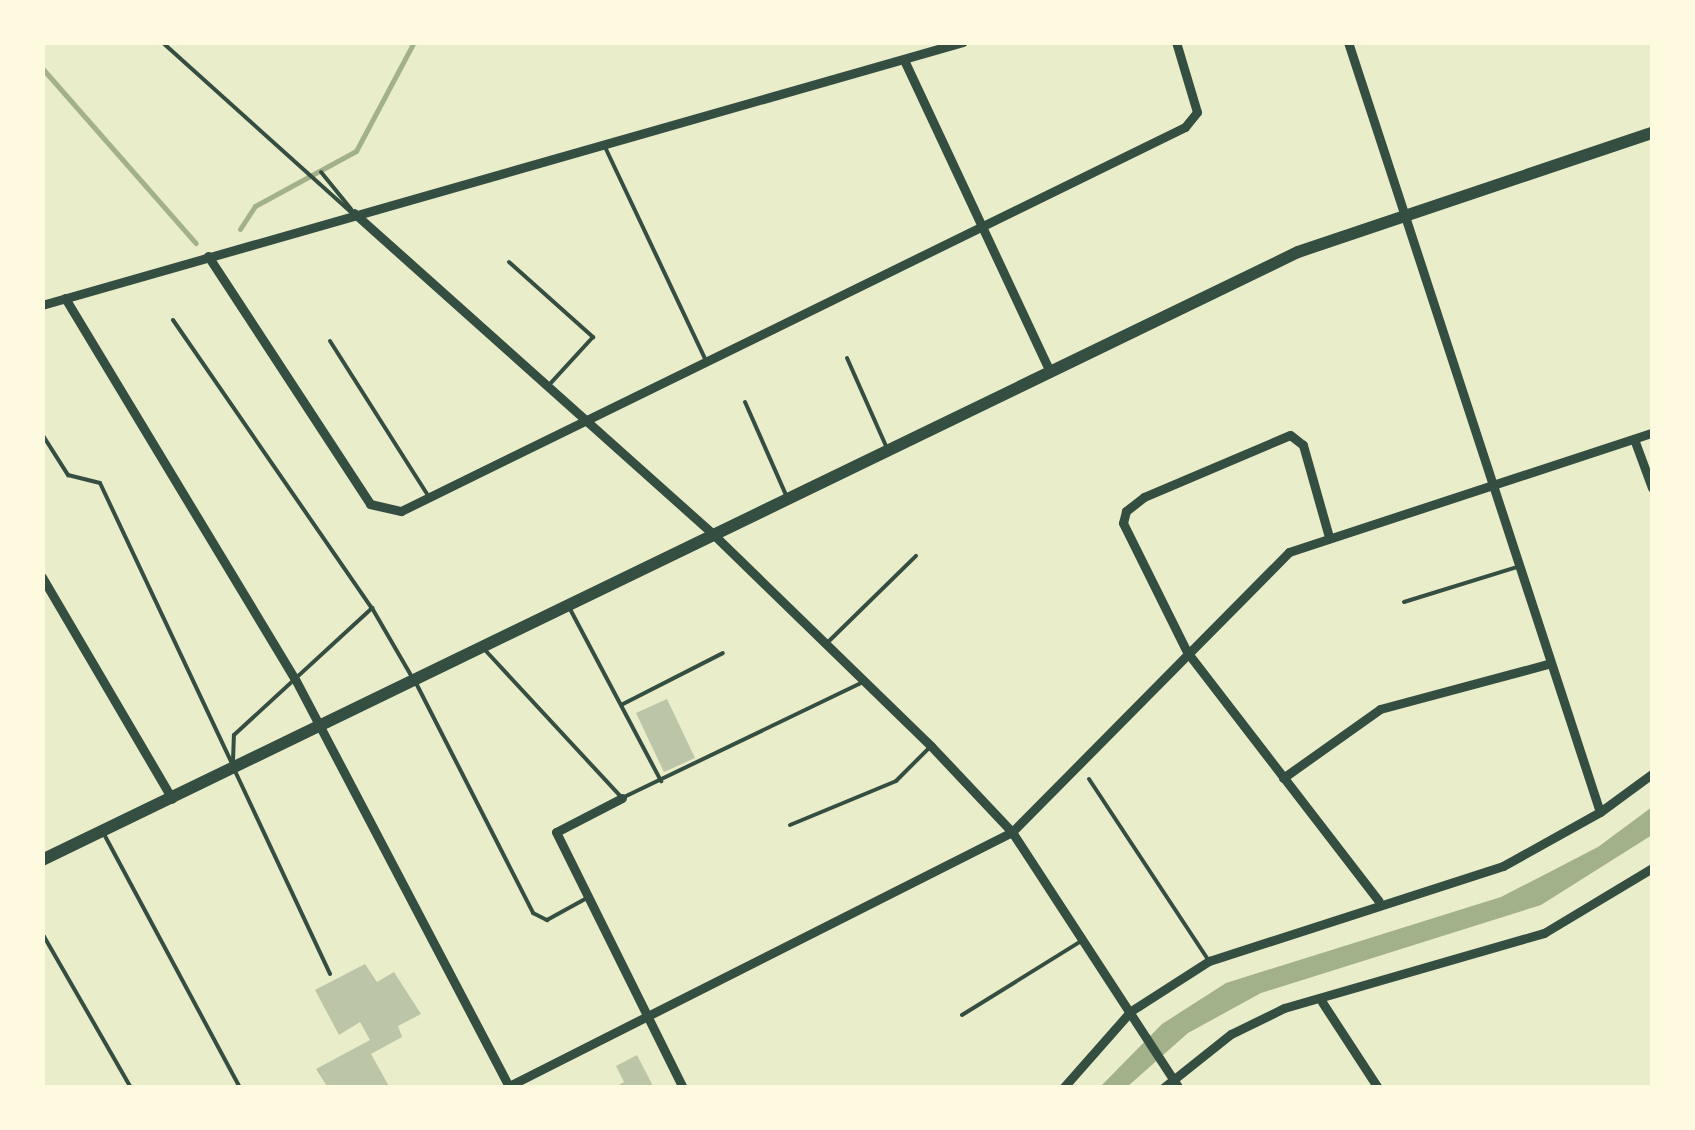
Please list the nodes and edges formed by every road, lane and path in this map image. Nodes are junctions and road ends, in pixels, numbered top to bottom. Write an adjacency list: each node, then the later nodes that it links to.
1 (162, 42): 9 (lane)
2 (963, 42): 5 (street)
3 (1176, 42): 11 (street)
4 (1348, 42): 10 (street)
5 (904, 60): 7 (street); 11 (street)
6 (1652, 132): 10 (main road)
7 (604, 146): 9 (street); 19 (lane)
8 (321, 172): 9 (lane)
9 (352, 212): 12 (street); 21 (street)
10 (1408, 214): 20 (main road); 28 (street)
11 (980, 227): 19 (street); 20 (street)
12 (208, 256): 14 (street); 30 (street)
13 (509, 262): 21 (lane)
14 (65, 298): 15 (street); 45 (street)
15 (42, 306)
16 (173, 320): 38 (lane)
17 (330, 341): 30 (lane)
18 (847, 358): 27 (lane)
19 (705, 359): 23 (street)
20 (1050, 372): 27 (main road)
21 (549, 384): 23 (street)
22 (745, 402): 31 (lane)
23 (585, 416): 30 (street); 32 (street)
24 (1652, 432): 26 (street)
25 (42, 434): 51 (lane)
26 (1634, 438): 28 (street); 29 (street)
27 (888, 450): 31 (main road)
28 (1493, 487): 33 (street); 35 (street)
29 (1652, 488)
30 (430, 497)
31 (788, 500): 32 (main road)
32 (714, 535): 39 (main road); 40 (street)
33 (1329, 536): 43 (street); 43 (street)
34 (916, 556): 40 (lane)
35 (1517, 567): 37 (lane); 44 (street)
36 (42, 577): 56 (street)
37 (1404, 602)
38 (372, 608): 45 (lane); 46 (lane)
39 (570, 610): 41 (main road); 48 (lane)
40 (826, 644): 47 (street)
41 (485, 650): 46 (main road); 57 (lane)
42 (723, 652): 48 (lane)
43 (1187, 652): 53 (street); 61 (street)
44 (1548, 664): 53 (street); 58 (street)
45 (294, 677): 49 (street); 51 (lane)
46 (414, 679): 49 (main road); 64 (lane)
47 (863, 682): 50 (street); 55 (lane)
48 (622, 704): 55 (lane)
49 (321, 726): 51 (main road); 75 (street)
50 (932, 746): 59 (lane); 61 (street)
51 (233, 766): 56 (main road); 69 (lane)
52 (1652, 774): 58 (street)
53 (1282, 778): 65 (street)
54 (1089, 779): 68 (lane)
55 (660, 782): 57 (lane)
56 (172, 798): 60 (main road)
57 (622, 798): 64 (street)
58 (1600, 812): 65 (street)
59 (790, 825)
60 (101, 828): 62 (main road); 77 (lane)
61 (1012, 832): 67 (street); 73 (street)
62 (42, 860)
63 (1652, 868): 70 (street)
64 (588, 897): 73 (street)
65 (1379, 901): 68 (street)
66 (42, 934): 76 (lane)
67 (1083, 940): 71 (street); 72 (lane)
68 (1208, 961): 71 (street)
69 (330, 974)
70 (1322, 1002): 74 (street); 81 (street)
71 (1131, 1011): 74 (street); 79 (street)
72 (962, 1014)
73 (649, 1018): 75 (street); 78 (street)
74 (1176, 1083): 80 (street)
75 (508, 1087)
76 (131, 1088)
77 (240, 1088)
78 (683, 1088)
79 (1063, 1088)
80 (1163, 1088)
81 (1378, 1088)

